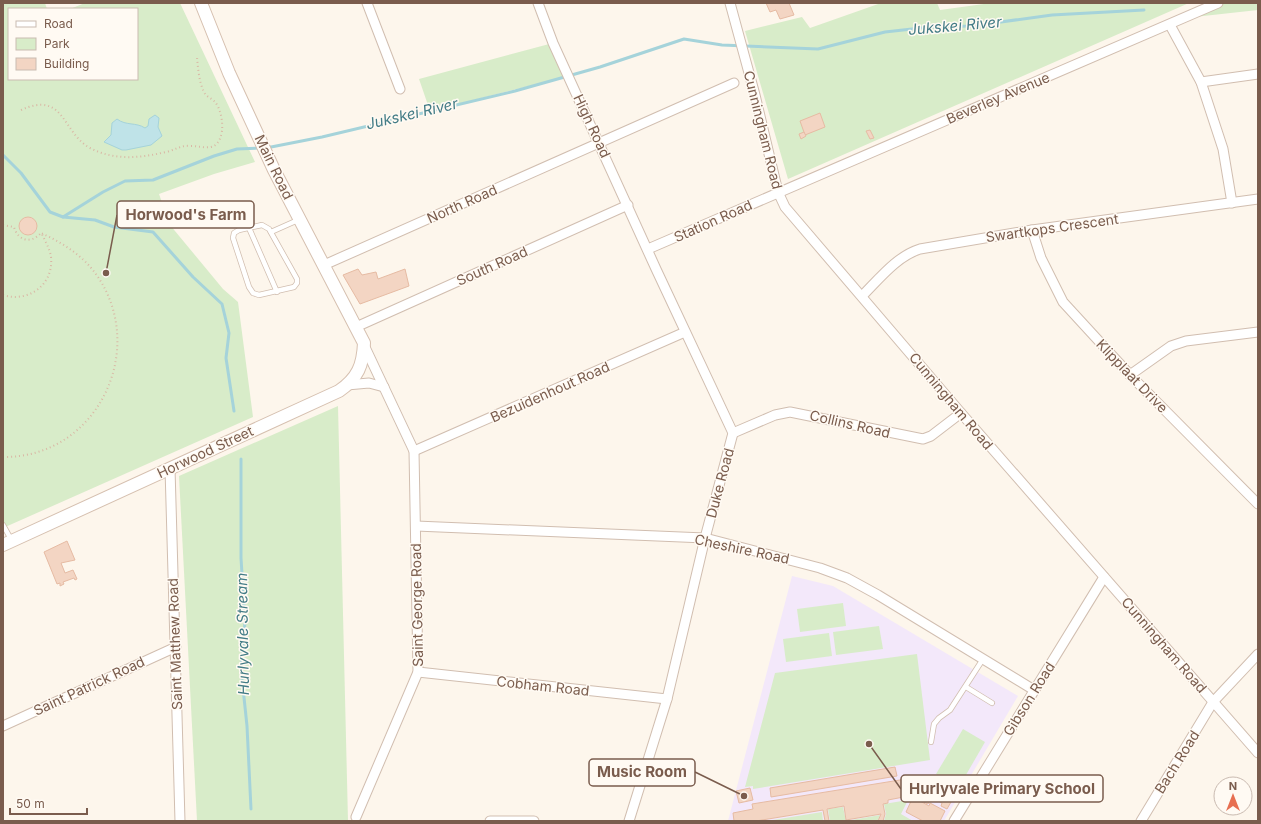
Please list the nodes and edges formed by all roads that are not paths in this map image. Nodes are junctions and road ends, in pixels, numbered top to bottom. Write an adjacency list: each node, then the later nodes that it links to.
1 (201, 3): 16 (main road, Main Road)
2 (367, 3): 10 (street)
3 (538, 3): 11 (street, High Road)
4 (730, 3): 12 (street, Cunningham Road)
5 (1218, 3): 6 (street, Beverley Avenue)
6 (1170, 25): 8 (street); 12 (street, Beverley Avenue)
7 (1258, 74): 8 (street)
8 (1201, 82): 14 (street)
9 (734, 83): 11 (street, North Road)
10 (400, 89)
11 (600, 144): 15 (street, High Road); 21 (street, North Road)
12 (778, 192): 20 (street, Station Road); 23 (street, Cunningham Road)
13 (1258, 199): 14 (street, Swartkops Crescent)
14 (1232, 203): 18 (street, Swartkops Crescent)
15 (628, 205): 20 (street, High Road); 24 (street, South Road)
16 (300, 219): 19 (lane); 21 (main road, Main Road)
17 (249, 228): 19 (lane); 22 (lane); 22 (lane)
18 (1032, 230): 23 (street, Swartkops Crescent); 28 (street, Klipplaat Drive)
19 (271, 232): 22 (lane)
20 (648, 249): 25 (street, Duke Road)
21 (324, 265): 24 (main road, Main Road)
22 (277, 292)
23 (862, 296): 31 (street, Cunningham Road)
24 (356, 327): 27 (main road)
25 (685, 332): 32 (street, Duke Road); 33 (street, Bezuidenhout Road)
26 (1258, 332): 28 (street)
27 (364, 343): 29 (main road, Horwood Street); 30 (street, Saint George Road)
28 (1130, 375): 35 (street, Klipplaat Drive)
29 (347, 385): 30 (street); 34 (main road, Horwood Street)
30 (384, 387): 33 (street, Saint George Road)
31 (961, 413): 32 (street, Collins Road); 40 (street, Cunningham Road)
32 (733, 433): 38 (street, Duke Road)
33 (414, 451): 37 (street, Saint George Road)
34 (170, 468): 39 (main road, Horwood Street); 41 (street, Saint Matthew Road)
35 (1258, 503)
36 (3, 526): 39 (lane)
37 (416, 526): 38 (street, Cheshire Road); 44 (street, Saint George Road)
38 (705, 538): 43 (street, Cheshire Road); 47 (street, Duke Road)
39 (7, 543)
40 (1104, 578): 46 (street, Gibson Road); 48 (street, Cunningham Road)
41 (176, 647): 50 (street, Saint Patrick Road); 54 (street, Saint Matthew Road)
42 (1258, 654): 48 (street, Bach Road)
43 (984, 659): 45 (lane); 46 (street, Cheshire Road)
44 (418, 672): 47 (street, Cobham Road); 53 (street, Saint George Road)
45 (966, 687): 49 (lane); 51 (lane)
46 (1034, 690): 58 (street, Gibson Road)
47 (667, 699): 57 (street, Duke Road)
48 (1213, 702): 52 (street, Cunningham Road); 59 (street, Bach Road)
49 (992, 703)
50 (3, 726)
51 (931, 742)
52 (1258, 753)
53 (355, 820)
54 (180, 821)
55 (490, 821): 56 (street)
56 (534, 821)
57 (629, 821)
58 (954, 821)
59 (1140, 821)

